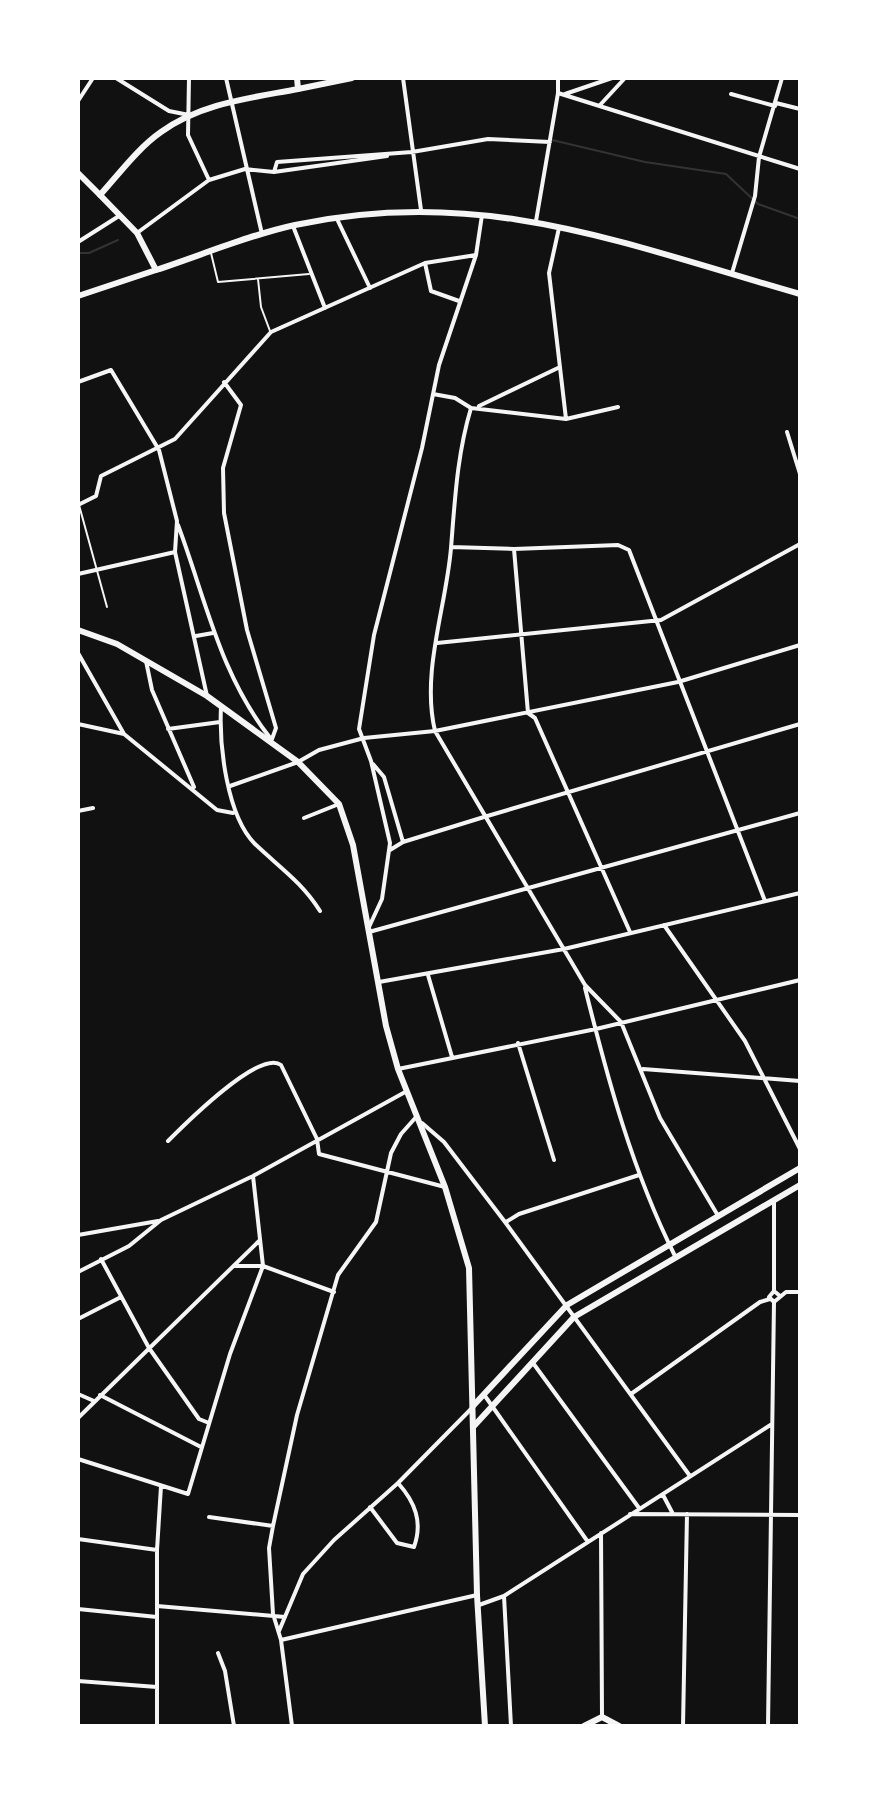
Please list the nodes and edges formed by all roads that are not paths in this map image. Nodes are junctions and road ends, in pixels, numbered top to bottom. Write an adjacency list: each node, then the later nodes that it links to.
1 (93, 78): 16 (street)
2 (116, 78): 21 (street)
3 (189, 78): 21 (street)
4 (226, 78): 17 (street)
5 (297, 78): 12 (main road)
6 (352, 78): 12 (main road)
7 (403, 78): 23 (street)
8 (558, 78): 13 (street)
9 (612, 78): 14 (street)
10 (625, 78): 19 (street)
11 (782, 78): 18 (street)
12 (298, 89): 17 (main road)
13 (558, 93): 14 (street); 22 (street)
14 (565, 94): 19 (street)
15 (731, 94): 18 (street)
16 (78, 101)
17 (231, 101): 21 (main road); 28 (street)
18 (775, 104): 20 (street); 26 (street)
19 (600, 105): 26 (street)
20 (800, 109)
21 (189, 115): 32 (street); 33 (main road)
22 (550, 142): 23 (street); 38 (street)
23 (412, 152): 24 (street); 34 (street)
24 (393, 154): 25 (street); 27 (street)
25 (316, 157): 27 (street); 30 (street)
26 (759, 157): 29 (street); 49 (street)
27 (317, 167): 30 (street)
28 (245, 169): 30 (street); 32 (street); 42 (street)
29 (800, 169)
30 (274, 172)
31 (78, 173): 33 (main road)
32 (209, 180): 41 (street)
33 (100, 195): 36 (main road)
34 (421, 210): 35 (main road); 37 (main road)
35 (482, 213): 38 (main road); 45 (street)
36 (119, 216): 41 (main road); 43 (street)
37 (337, 219): 39 (main road); 51 (street)
38 (536, 221): 40 (main road)
39 (293, 226): 42 (main road); 48 (street)
40 (560, 226): 49 (main road); 57 (street)
41 (137, 233): 47 (main road)
42 (262, 237): 44 (main road)
43 (78, 242)
44 (211, 252): 47 (main road); 50 (lane)
45 (476, 255): 46 (street); 54 (street)
46 (425, 263): 51 (street); 54 (street)
47 (156, 270): 53 (main road)
48 (312, 273): 50 (lane); 55 (street)
49 (732, 274): 52 (main road)
50 (258, 279): 56 (lane)
51 (370, 288): 55 (street)
52 (800, 294)
53 (78, 296)
54 (459, 301): 60 (street)
55 (325, 308): 56 (street)
56 (271, 332): 59 (street)
57 (560, 367): 61 (street); 64 (street)
58 (78, 382): 66 (street)
59 (224, 382): 66 (street); 97 (street)
60 (433, 394): 63 (street); 96 (street)
61 (477, 407): 63 (street); 64 (street)
62 (618, 407): 64 (street)
63 (471, 408): 71 (street)
64 (566, 419)
65 (787, 432): 67 (street)
66 (159, 450): 68 (street); 69 (street)
67 (800, 474)
68 (78, 505): 74 (lane)
69 (177, 521): 73 (street); 79 (street)
70 (800, 544): 77 (street)
71 (451, 547): 72 (street); 82 (street)
72 (514, 549): 77 (street); 81 (street)
73 (175, 552): 74 (street); 80 (street)
74 (97, 570): 75 (street); 76 (lane)
75 (78, 574)
76 (107, 607)
77 (654, 621): 81 (street); 86 (street)
78 (78, 630): 85 (main road)
79 (213, 633): 80 (street); 97 (street)
80 (196, 636): 87 (street)
81 (524, 636): 82 (street); 89 (street)
82 (437, 643): 94 (street)
83 (800, 645): 86 (street)
84 (78, 653): 95 (street)
85 (145, 659): 87 (main road); 93 (street)
86 (678, 682): 89 (street); 99 (street)
87 (207, 696): 88 (main road)
88 (221, 707): 90 (street); 98 (main road)
89 (528, 713): 94 (street); 104 (street)
90 (220, 722): 93 (street); 102 (street)
91 (78, 724): 95 (street)
92 (800, 724): 99 (street)
93 (168, 729): 103 (street)
94 (435, 731): 96 (street); 110 (street)
95 (124, 734): 103 (street)
96 (364, 738): 100 (street); 101 (street)
97 (272, 739): 98 (street)
98 (278, 747): 101 (main road)
99 (707, 754): 104 (street); 112 (street)
100 (371, 761): 113 (street); 114 (street)
101 (298, 762): 102 (street); 105 (main road)
102 (230, 786): 108 (street)
103 (195, 790): 108 (street)
104 (569, 793): 110 (street); 116 (street)
105 (339, 804): 111 (street); 122 (main road)
106 (78, 805): 107 (street)
107 (78, 811)
108 (233, 813): 120 (street)
109 (800, 813): 112 (street)
110 (484, 817): 113 (street); 117 (street)
111 (304, 818)
112 (738, 830): 116 (street); 119 (street)
113 (403, 842): 114 (street); 115 (street)
114 (390, 843): 115 (street)
115 (389, 852): 122 (street)
116 (600, 867): 117 (street); 123 (street)
117 (530, 886): 122 (street); 124 (street)
118 (800, 893): 119 (street)
119 (765, 901): 121 (street)
120 (320, 911)
121 (664, 925): 123 (street); 129 (street)
122 (368, 930): 127 (main road)
123 (630, 932): 124 (street)
124 (564, 949): 125 (street); 128 (street)
125 (428, 975): 127 (street); 133 (street)
126 (800, 980): 129 (street)
127 (379, 982): 134 (main road)
128 (585, 985): 130 (street); 131 (street)
129 (714, 998): 130 (street); 136 (street)
130 (621, 1022): 131 (street); 135 (street)
131 (596, 1029): 132 (street); 146 (street)
132 (518, 1043): 133 (street); 143 (street)
133 (452, 1057): 134 (street)
134 (398, 1069): 138 (main road)
135 (643, 1069): 136 (street); 151 (street)
136 (765, 1078): 137 (street); 142 (street)
137 (800, 1081)
138 (407, 1091): 139 (main road); 140 (street)
139 (419, 1119): 145 (street); 149 (main road); 153 (street)
140 (317, 1139): 141 (street); 145 (street); 147 (street)
141 (168, 1141)
142 (800, 1149)
143 (554, 1160)
144 (800, 1168): 151 (main road)
145 (389, 1173): 149 (street); 163 (street)
146 (639, 1175): 153 (street); 156 (street)
147 (253, 1176): 152 (street); 155 (street)
148 (800, 1185): 150 (main road)
149 (445, 1187): 178 (main road)
150 (774, 1201): 157 (main road); 162 (street)
151 (717, 1214): 156 (main road)
152 (161, 1220): 154 (street); 158 (street)
153 (505, 1222): 168 (street)
154 (78, 1235)
155 (261, 1239): 159 (street); 160 (street)
156 (669, 1244): 157 (street); 168 (main road)
157 (675, 1256): 169 (main road)
158 (101, 1259): 161 (street); 166 (street)
159 (234, 1266): 160 (street); 171 (street)
160 (263, 1266): 163 (street); 181 (street)
161 (78, 1272)
162 (774, 1291): 165 (street); 167 (street)
163 (334, 1292): 198 (street)
164 (800, 1292): 165 (street)
165 (780, 1296): 167 (street)
166 (121, 1297): 170 (street); 171 (street)
167 (772, 1301): 174 (street); 182 (street)
168 (567, 1305): 169 (street); 176 (main road)
169 (574, 1317): 172 (main road); 174 (street)
170 (78, 1319)
171 (149, 1348): 175 (street); 181 (street)
172 (533, 1363): 179 (main road); 191 (street)
173 (78, 1394): 177 (street)
174 (631, 1394): 186 (street)
175 (100, 1395): 177 (street); 184 (street)
176 (485, 1396): 178 (main road); 179 (street)
177 (95, 1401): 180 (street)
178 (473, 1406): 183 (main road); 187 (street)
179 (491, 1408): 183 (main road); 201 (street)
180 (78, 1418)
181 (209, 1423): 184 (street)
182 (772, 1424): 186 (street); 195 (street)
183 (474, 1426): 203 (main road)
184 (202, 1447): 188 (street)
185 (78, 1459): 188 (street)
186 (690, 1476): 189 (street)
187 (398, 1483): 190 (street); 190 (street)
188 (161, 1486): 202 (street)
189 (666, 1491): 191 (street); 193 (street)
190 (370, 1507): 210 (street)
191 (639, 1508): 192 (street)
192 (628, 1514): 193 (street); 199 (street)
193 (673, 1514): 194 (street)
194 (687, 1514): 195 (street); 224 (street)
195 (769, 1514): 196 (street); 225 (street)
196 (800, 1515)
197 (209, 1517): 198 (street)
198 (273, 1526): 208 (street)
199 (601, 1533): 201 (street); 216 (street)
200 (78, 1539): 202 (street)
201 (588, 1542): 204 (street)
202 (157, 1550): 206 (street)
203 (477, 1595): 205 (main road); 212 (street)
204 (504, 1596): 205 (street); 221 (street)
205 (478, 1605): 220 (main road)
206 (157, 1606): 208 (street); 209 (street)
207 (78, 1609): 209 (street)
208 (273, 1614): 210 (street); 211 (street)
209 (157, 1617): 215 (street)
210 (285, 1617): 211 (street)
211 (279, 1631): 212 (street)
212 (281, 1640): 219 (street)
213 (218, 1653): 218 (street)
214 (78, 1681): 215 (street)
215 (157, 1687): 217 (street)
216 (602, 1717): 222 (main road); 223 (main road)
217 (157, 1726)
218 (234, 1726)
219 (292, 1726)
220 (485, 1726)
221 (511, 1726)
222 (584, 1726)
223 (619, 1726)
224 (683, 1726)
225 (768, 1726)

